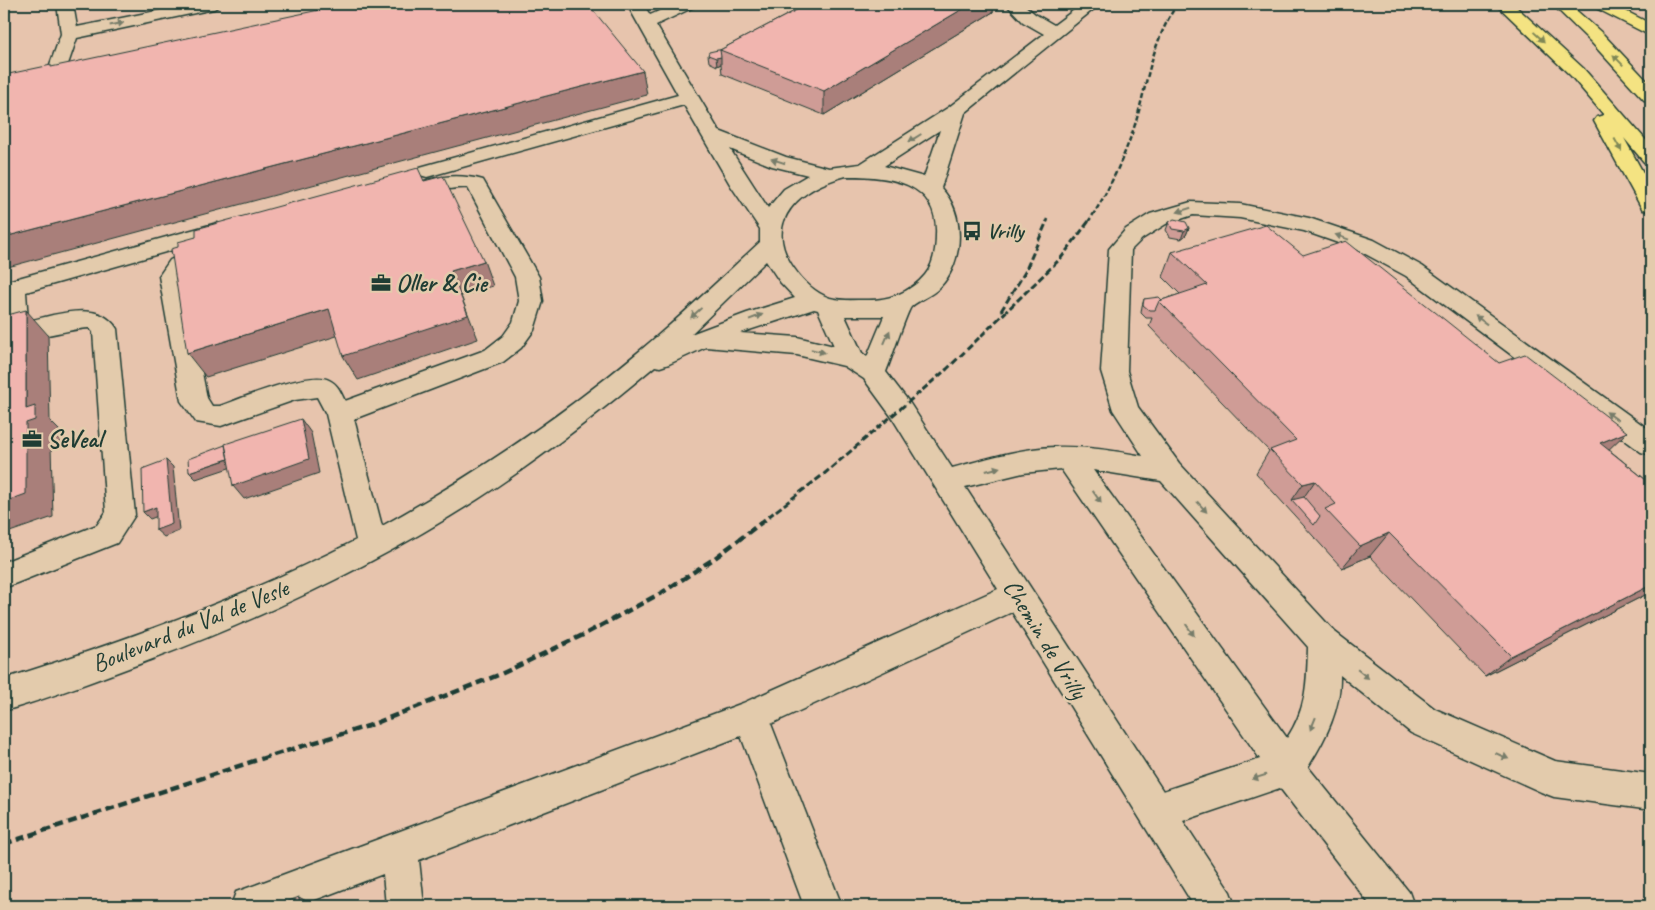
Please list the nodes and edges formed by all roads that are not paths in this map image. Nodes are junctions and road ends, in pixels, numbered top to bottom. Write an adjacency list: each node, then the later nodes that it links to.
1 (65, 4): 13 (street)
2 (214, 4): 13 (street, one-way to 2)
3 (635, 4): 10 (street)
4 (688, 4): 10 (street)
5 (1014, 4): 12 (street)
6 (1092, 4): 12 (street)
7 (1504, 4): 16 (highway, one-way to 16)
8 (1560, 4): 18 (highway, one-way to 8)
9 (1600, 4): 11 (highway)
10 (647, 23): 19 (street)
11 (1651, 31)
12 (1055, 33): 20 (street)
13 (70, 34): 15 (street)
14 (76, 66): 15 (street)
15 (56, 70): 17 (street)
16 (1576, 72): 22 (highway); 26 (highway, one-way to 26)
17 (39, 74)
18 (1651, 96)
19 (690, 97): 21 (street); 35 (street)
20 (956, 112): 23 (street, one-way to 23); 25 (street)
21 (714, 136): 24 (street, one-way to 21); 27 (street)
22 (1651, 158)
23 (864, 170): 24 (street); 25 (street)
24 (825, 173): 27 (street)
25 (930, 190): 29 (street)
26 (1651, 205)
27 (771, 235): 30 (street); 34 (street, Boulevard du Val de Vesle, one-way to 34)
28 (9, 288): 31 (street); 35 (street)
29 (902, 301): 30 (street); 33 (street, one-way to 29)
30 (821, 303): 32 (street, Boulevard du Val de Vesle, one-way to 30); 33 (street, Chemin de Vrilly)
31 (10, 334): 41 (street)
32 (700, 338): 33 (street, one-way to 33); 34 (street, Boulevard du Val de Vesle)
33 (862, 366): 39 (street, Chemin de Vrilly)
34 (632, 372): 40 (street, Boulevard du Val de Vesle)
35 (339, 414): 40 (street)
36 (1651, 445): 38 (street, one-way to 38)
37 (1069, 458): 38 (street); 39 (street, one-way to 37); 46 (street, one-way to 46)
38 (1169, 471): 43 (street, one-way to 43)
39 (946, 481): 42 (street, Chemin de Vrilly)
40 (372, 545): 44 (street, Boulevard du Val de Vesle)
41 (4, 575)
42 (1017, 595): 45 (street); 48 (street, Chemin de Vrilly)
43 (1324, 642): 46 (street, one-way to 46); 47 (street, one-way to 47)
44 (4, 695)
45 (751, 716): 49 (street); 52 (street)
46 (1287, 768): 48 (street, one-way to 48); 54 (street)
47 (1651, 792)
48 (1155, 812): 53 (street, Chemin de Vrilly)
49 (399, 850): 50 (street); 51 (street)
50 (250, 906)
51 (405, 906)
52 (823, 906)
53 (1216, 906)
54 (1395, 906)

